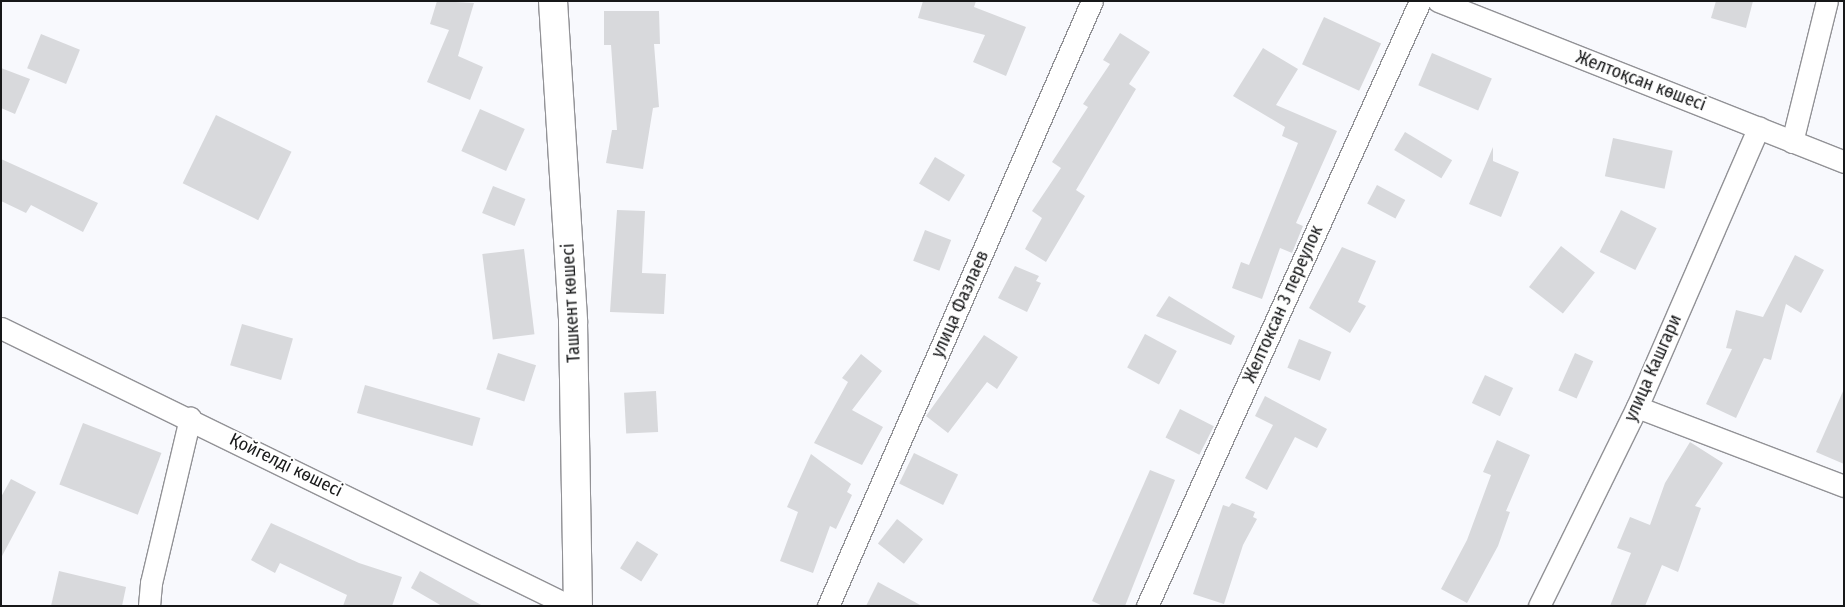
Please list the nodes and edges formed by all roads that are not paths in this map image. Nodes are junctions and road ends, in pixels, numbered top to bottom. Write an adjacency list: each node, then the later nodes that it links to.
1 (553, 1): 15 (main road, Ташкент көшесі)
2 (1092, 1): 16 (street, улица Фазлаев)
3 (1420, 1): 17 (street, Желтоксан 3 переулок)
4 (1438, 1): 6 (street, Желтоқсан көшесі)
5 (1827, 1): 7 (street)
6 (1759, 127): 7 (street, Желтоқсан көшесі); 10 (street, улица Кашгари)
7 (1792, 142): 8 (street, Желтоқсан көшесі)
8 (1844, 162)
9 (1, 328): 11 (street, Қойгелді көшесі)
10 (1637, 407): 12 (street); 18 (street, улица Кашгари)
11 (190, 418): 13 (street); 14 (street, Қойгелді көшесі)
12 (1844, 486)
13 (149, 606)
14 (570, 606)
15 (578, 606)
16 (828, 606)
17 (1147, 606)
18 (1539, 606)

